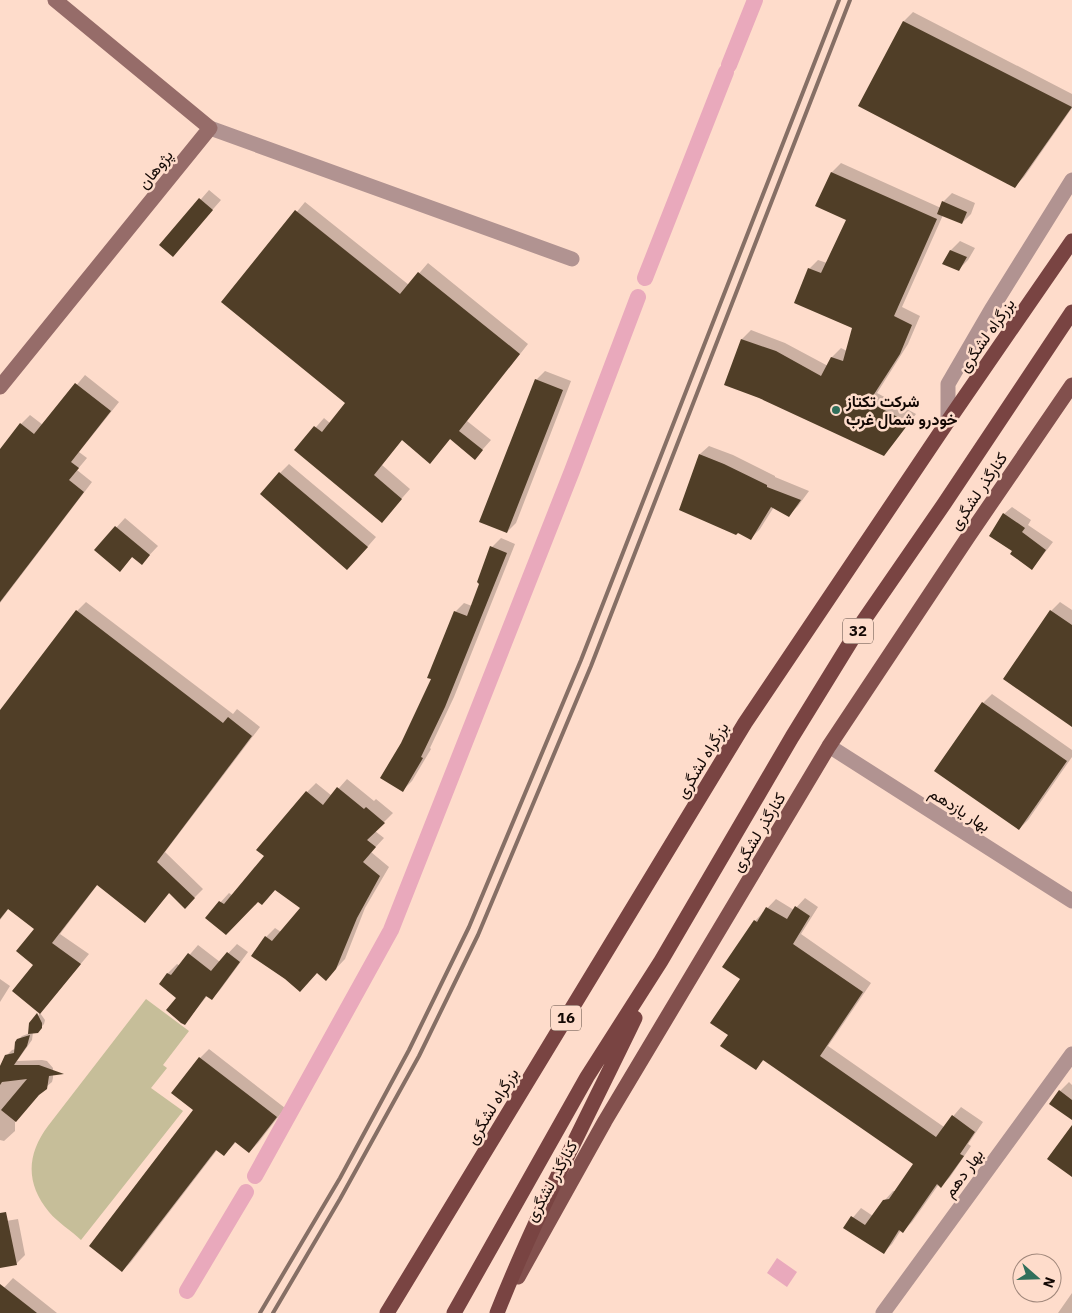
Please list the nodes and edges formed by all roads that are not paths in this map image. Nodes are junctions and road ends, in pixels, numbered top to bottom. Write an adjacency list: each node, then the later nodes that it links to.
1 (55, 0): 2 (main road)
2 (210, 128): 5 (street); 8 (main road, پژوهان)
3 (1072, 180): 9 (street)
4 (1072, 241): 9 (highway, بزرگراه لشگری / 32)
5 (572, 259)
6 (1072, 312): 13 (highway, 32)
7 (1072, 384): 11 (main road, کنارگذر لشگری)
8 (0, 387)
9 (948, 421): 10 (highway, بزرگراه لشگری / 32)
10 (745, 723): 15 (highway, بزرگراه لشگری / 16)
11 (829, 746): 12 (street, بهار یازدهم); 17 (main road, کنارگذر لشگری)
12 (1072, 901)
13 (661, 961): 16 (highway); 17 (highway)
14 (1072, 1054): 18 (street, بهار دهم)
15 (387, 1313)
16 (454, 1313)
17 (497, 1313)
18 (883, 1313)

